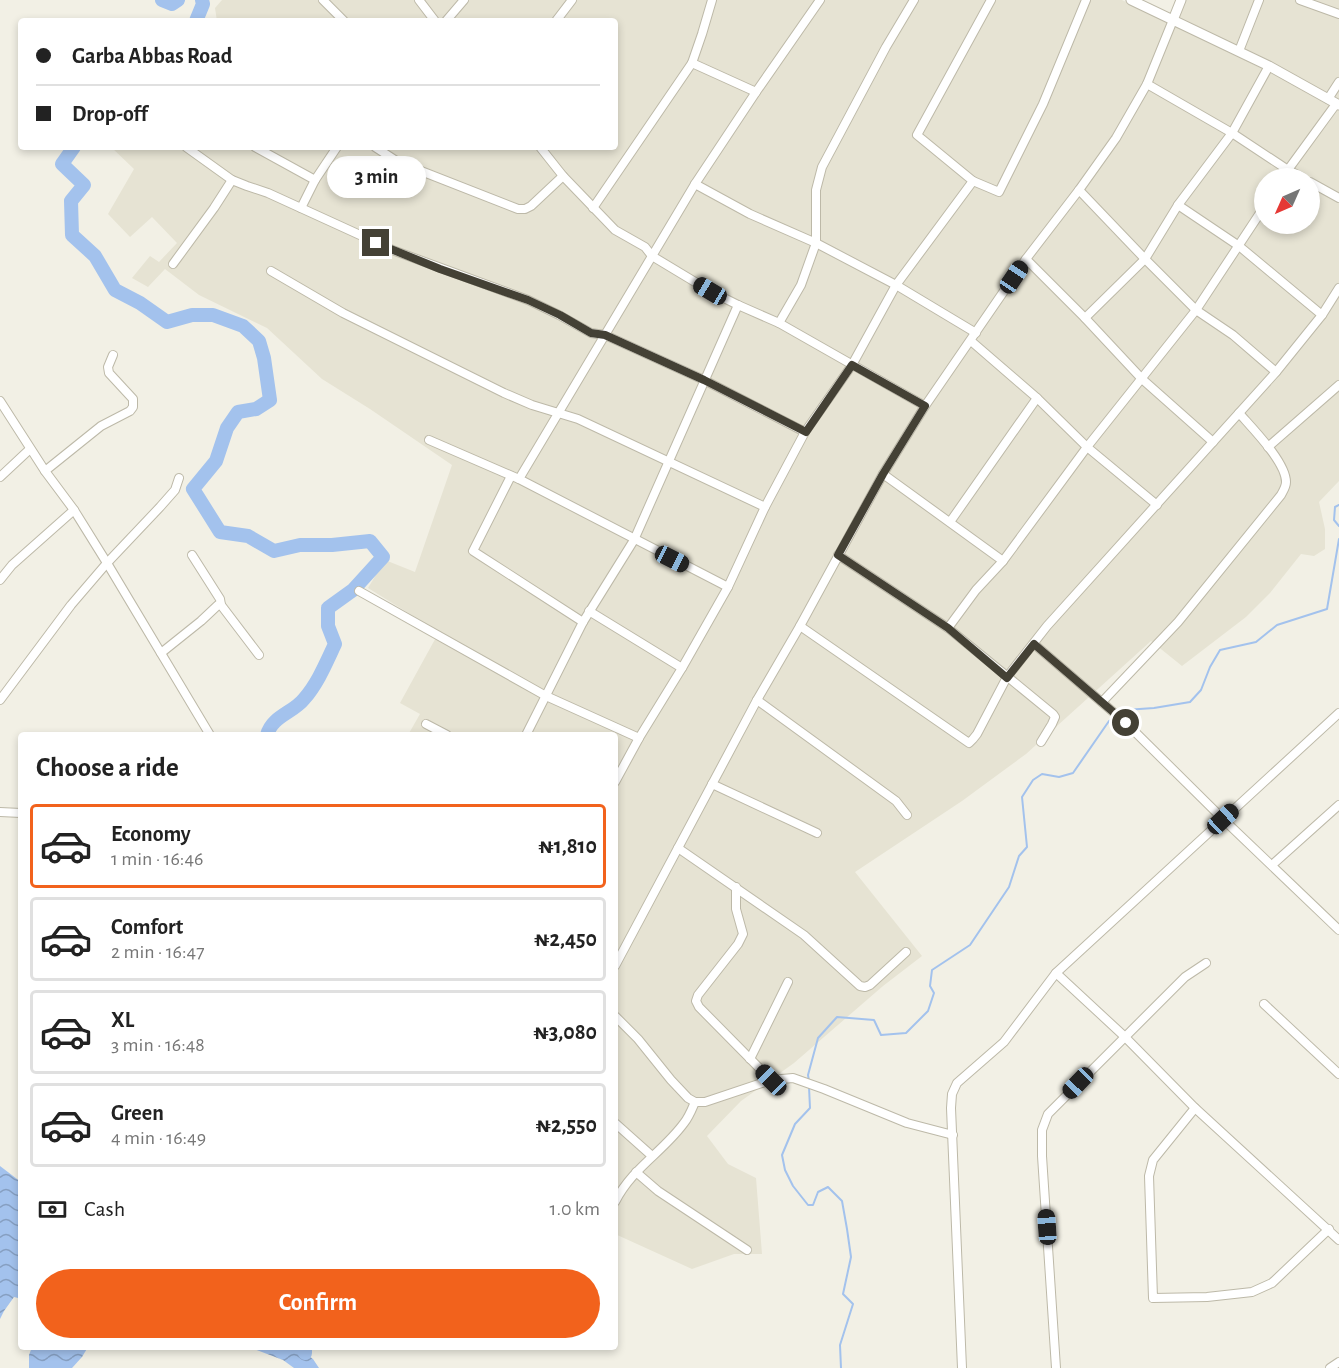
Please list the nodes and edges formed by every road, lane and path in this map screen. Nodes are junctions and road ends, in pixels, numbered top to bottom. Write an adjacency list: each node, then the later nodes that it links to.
1 (323, 0): 15 (street)
2 (419, 0): 16 (street)
3 (464, 0): 17 (street)
4 (572, 0): 18 (street)
5 (712, 0): 21 (street)
6 (820, 0): 25 (street)
7 (914, 0): 47 (street)
8 (991, 0): 38 (street)
9 (1086, 0): 38 (street)
10 (1131, 0): 19 (street)
11 (1180, 0): 19 (street)
12 (1259, 0): 20 (street)
13 (1300, 0): 14 (street)
14 (1339, 14)
15 (341, 18)
16 (433, 18)
17 (449, 18)
18 (558, 18)
19 (1173, 20): 20 (street); 24 (street)
20 (1239, 51): 22 (street)
21 (692, 63): 25 (street); 45 (street)
22 (1269, 66): 26 (street); 27 (street)
23 (1339, 82): 26 (street)
24 (1147, 84): 27 (street); 41 (street)
25 (756, 92): 39 (street)
26 (1335, 103): 34 (street)
27 (1232, 133): 33 (street); 43 (street)
28 (190, 150): 36 (street)
29 (260, 150): 37 (street)
30 (336, 150): 37 (street)
31 (380, 150): 35 (street)
32 (542, 150): 35 (street)
33 (1285, 168)
34 (1289, 168)
35 (563, 176): 45 (street)
36 (232, 180): 44 (street); 52 (street)
37 (315, 180): 44 (street)
38 (973, 181): 54 (street)
39 (695, 184): 47 (street); 49 (street)
40 (1320, 188): 42 (street)
41 (1079, 190): 50 (street); 51 (street)
42 (1339, 198)
43 (1178, 205): 48 (street); 51 (street)
44 (301, 208): 62 (street)
45 (593, 208): 49 (street)
46 (1254, 223): 48 (street)
47 (816, 243): 54 (street); 60 (street)
48 (1239, 246): 57 (street); 58 (street)
49 (652, 256): 56 (street); 62 (street)
50 (1026, 259): 59 (street); 61 (street)
51 (1145, 259): 57 (street); 59 (street)
52 (173, 264)
53 (271, 271): 74 (street)
54 (896, 285): 61 (street); 65 (street)
55 (1339, 288): 58 (street)
56 (738, 305): 60 (street); 68 (street)
57 (1196, 310): 66 (street); 67 (street)
58 (1322, 315): 66 (street)
59 (1085, 318): 67 (street)
60 (780, 323): 65 (street)
61 (976, 333): 63 (street)
62 (605, 335): 68 (street); 74 (street)
63 (971, 341): 70 (street); 72 (street)
64 (113, 355): 82 (street)
65 (852, 365): 72 (street); 75 (street)
66 (1276, 372): 73 (street)
67 (1142, 379): 77 (street); 78 (street)
68 (704, 380): 75 (street); 81 (street)
69 (1339, 385): 79 (street)
70 (1037, 398): 78 (street); 91 (street)
71 (0, 401): 80 (street)
72 (925, 406): 83 (street)
73 (1239, 412): 77 (street); 79 (street)
74 (559, 414): 81 (street); 87 (street)
75 (806, 432): 89 (street)
76 (429, 440): 84 (street)
77 (1213, 442): 88 (street)
78 (1087, 447): 88 (street); 95 (street)
79 (1268, 447): 113 (street)
80 (30, 449): 82 (street); 85 (street)
81 (668, 461): 89 (street); 92 (street)
82 (45, 471): 90 (street)
83 (883, 474): 91 (street); 94 (street)
84 (511, 476): 87 (street); 102 (street)
85 (0, 477)
86 (179, 478): 96 (street)
87 (519, 479): 92 (street)
88 (1157, 505): 105 (street)
89 (765, 507): 98 (street)
90 (74, 510): 96 (street); 97 (street)
91 (950, 522): 95 (street)
92 (634, 540): 98 (street); 101 (street)
93 (192, 555): 100 (street)
94 (838, 555): 103 (street); 104 (street)
95 (1003, 561): 104 (street)
96 (107, 563): 106 (street); 111 (street)
97 (0, 580)
98 (728, 587): 108 (street)
99 (359, 591): 110 (street)
100 (221, 605): 106 (street); 107 (street)
101 (589, 611): 102 (street); 108 (street)
102 (583, 622): 110 (street)
103 (800, 626): 109 (street); 112 (street)
104 (948, 628): 109 (street)
105 (1034, 644): 109 (street); 113 (street)
106 (161, 653): 116 (street)
107 (259, 655)
108 (682, 668): 119 (street)
109 (1007, 678): 120 (street)
110 (546, 696): 118 (street); 119 (street)
111 (0, 700)
112 (757, 700): 122 (street); 126 (street)
113 (1102, 702): 127 (street)
114 (1339, 713): 127 (street)
115 (426, 724): 117 (street)
116 (208, 732)
117 (441, 732)
118 (528, 732)
119 (639, 738): 121 (street)
120 (1041, 742)
121 (618, 776)
122 (712, 784): 128 (street); 129 (street)
123 (1339, 806): 130 (street)
124 (0, 812): 125 (street)
125 (18, 813)
126 (907, 815)
127 (1223, 819): 130 (street); 136 (street)
128 (817, 833)
129 (678, 848): 131 (street); 134 (street)
130 (1272, 866): 132 (street)
131 (736, 887): 133 (street); 141 (street)
132 (1339, 930)
133 (906, 952)
134 (618, 960)
135 (1206, 963): 140 (street)
136 (1056, 973): 140 (street); 147 (street)
137 (788, 982): 141 (street)
138 (1264, 1004): 142 (street)
139 (618, 1019): 144 (street)
140 (1124, 1036): 145 (street); 156 (street)
141 (750, 1059): 143 (street)
142 (1339, 1074)
143 (771, 1080): 144 (street); 147 (street)
144 (695, 1102): 148 (street)
145 (1196, 1108): 151 (street); 151 (street)
146 (618, 1126): 148 (street)
147 (953, 1135): 155 (street)
148 (652, 1156): 149 (street)
149 (636, 1172): 150 (street); 153 (street)
150 (618, 1196)
151 (1329, 1229): 152 (street)
152 (1339, 1240)
153 (747, 1250)
154 (1339, 1362): 157 (street)
155 (962, 1368)
156 (1056, 1368)
157 (1330, 1368)

